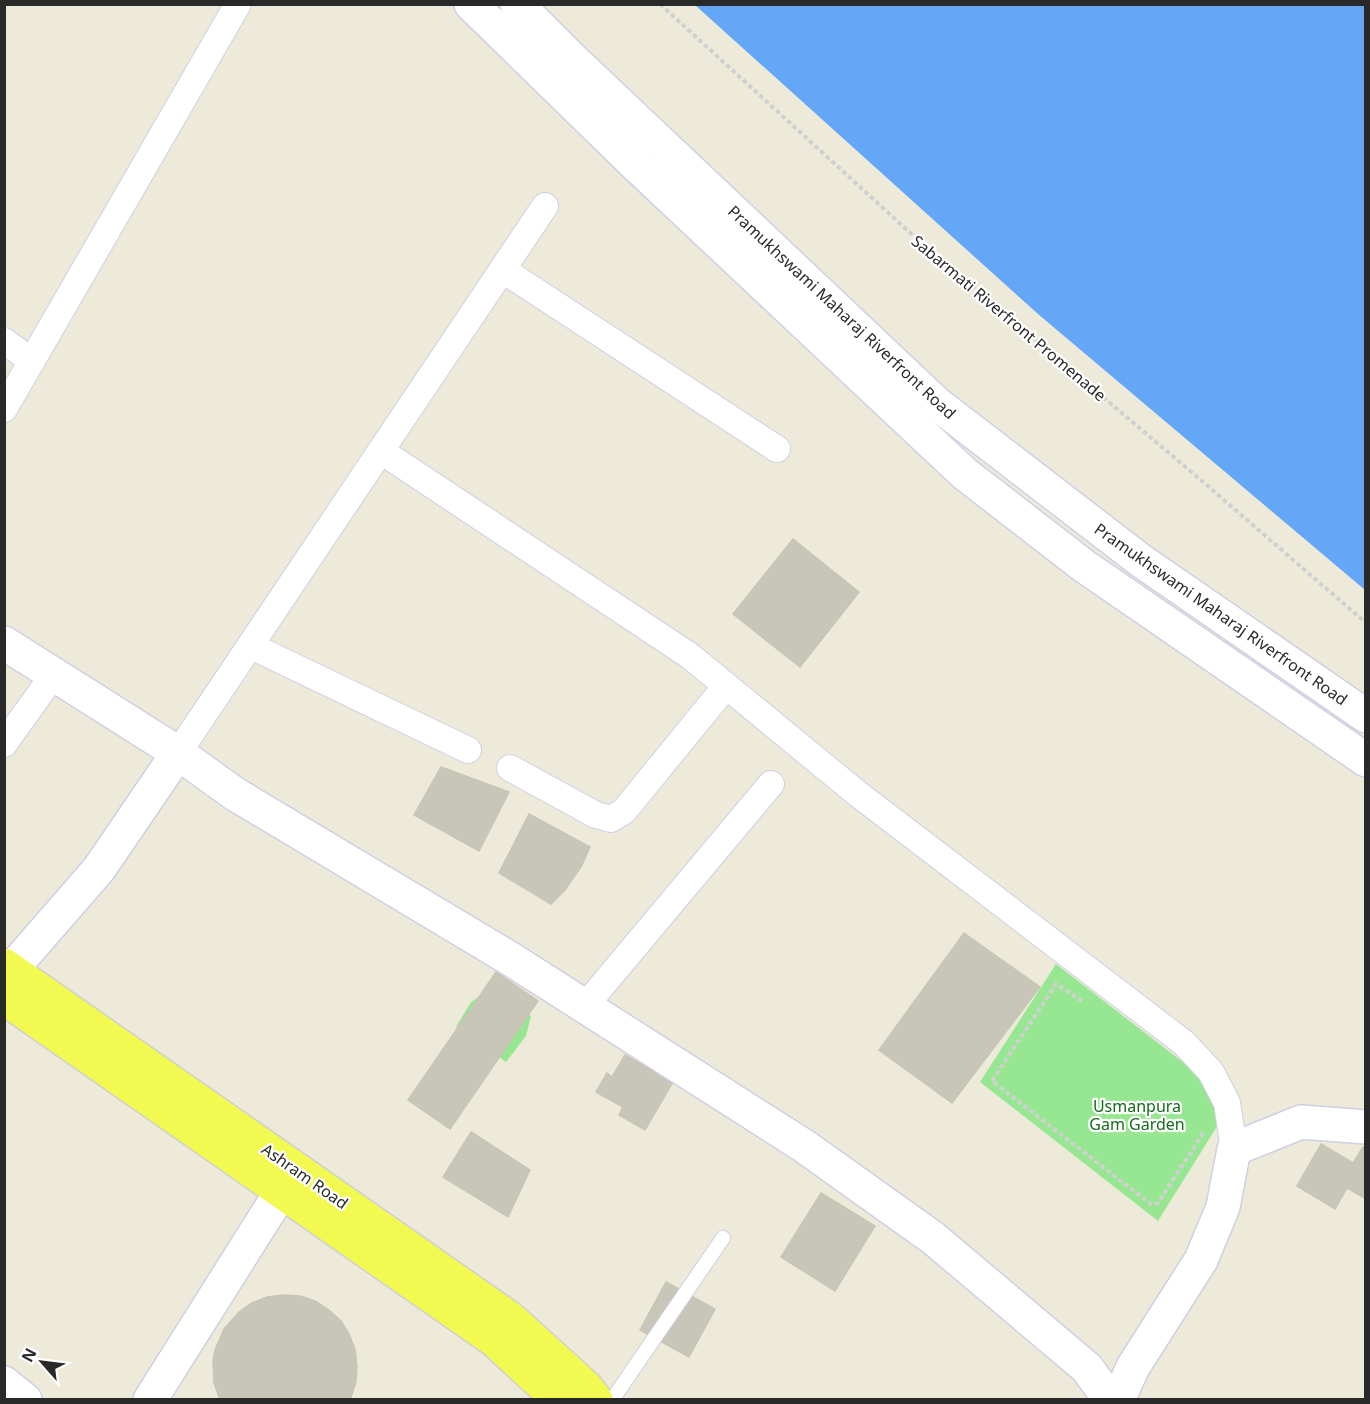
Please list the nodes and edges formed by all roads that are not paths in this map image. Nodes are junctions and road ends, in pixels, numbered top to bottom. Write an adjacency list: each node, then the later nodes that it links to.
1 (238, 4): 7 (street)
2 (471, 4): 19 (street)
3 (517, 4): 15 (street, Pramukhswami Maharaj Riverfront Road)
4 (545, 206): 5 (street)
5 (503, 270): 9 (street); 10 (street)
6 (4, 341): 7 (street)
7 (33, 361): 8 (street)
8 (4, 409)
9 (777, 449)
10 (381, 451): 12 (street); 14 (street)
11 (4, 643): 13 (street)
12 (250, 646): 17 (street); 18 (street)
13 (54, 674): 16 (street); 18 (street)
14 (726, 686): 20 (street); 25 (street)
15 (1365, 716)
16 (4, 744)
17 (468, 750)
18 (178, 753): 22 (street); 23 (street)
19 (1365, 760)
20 (510, 768)
21 (771, 784): 23 (street)
22 (7, 977): 26 (main road, Ashram Road)
23 (585, 1006): 34 (street)
24 (1365, 1127): 25 (street)
25 (1234, 1149): 35 (street)
26 (289, 1181): 30 (street); 31 (main road, Ashram Road); 32 (main road, Ashram Road)
27 (723, 1238): 33 (lane)
28 (4, 1383): 29 (street)
29 (25, 1400)
30 (150, 1400)
31 (559, 1400)
32 (596, 1400)
33 (612, 1400)
34 (1110, 1400)
35 (1118, 1400)

